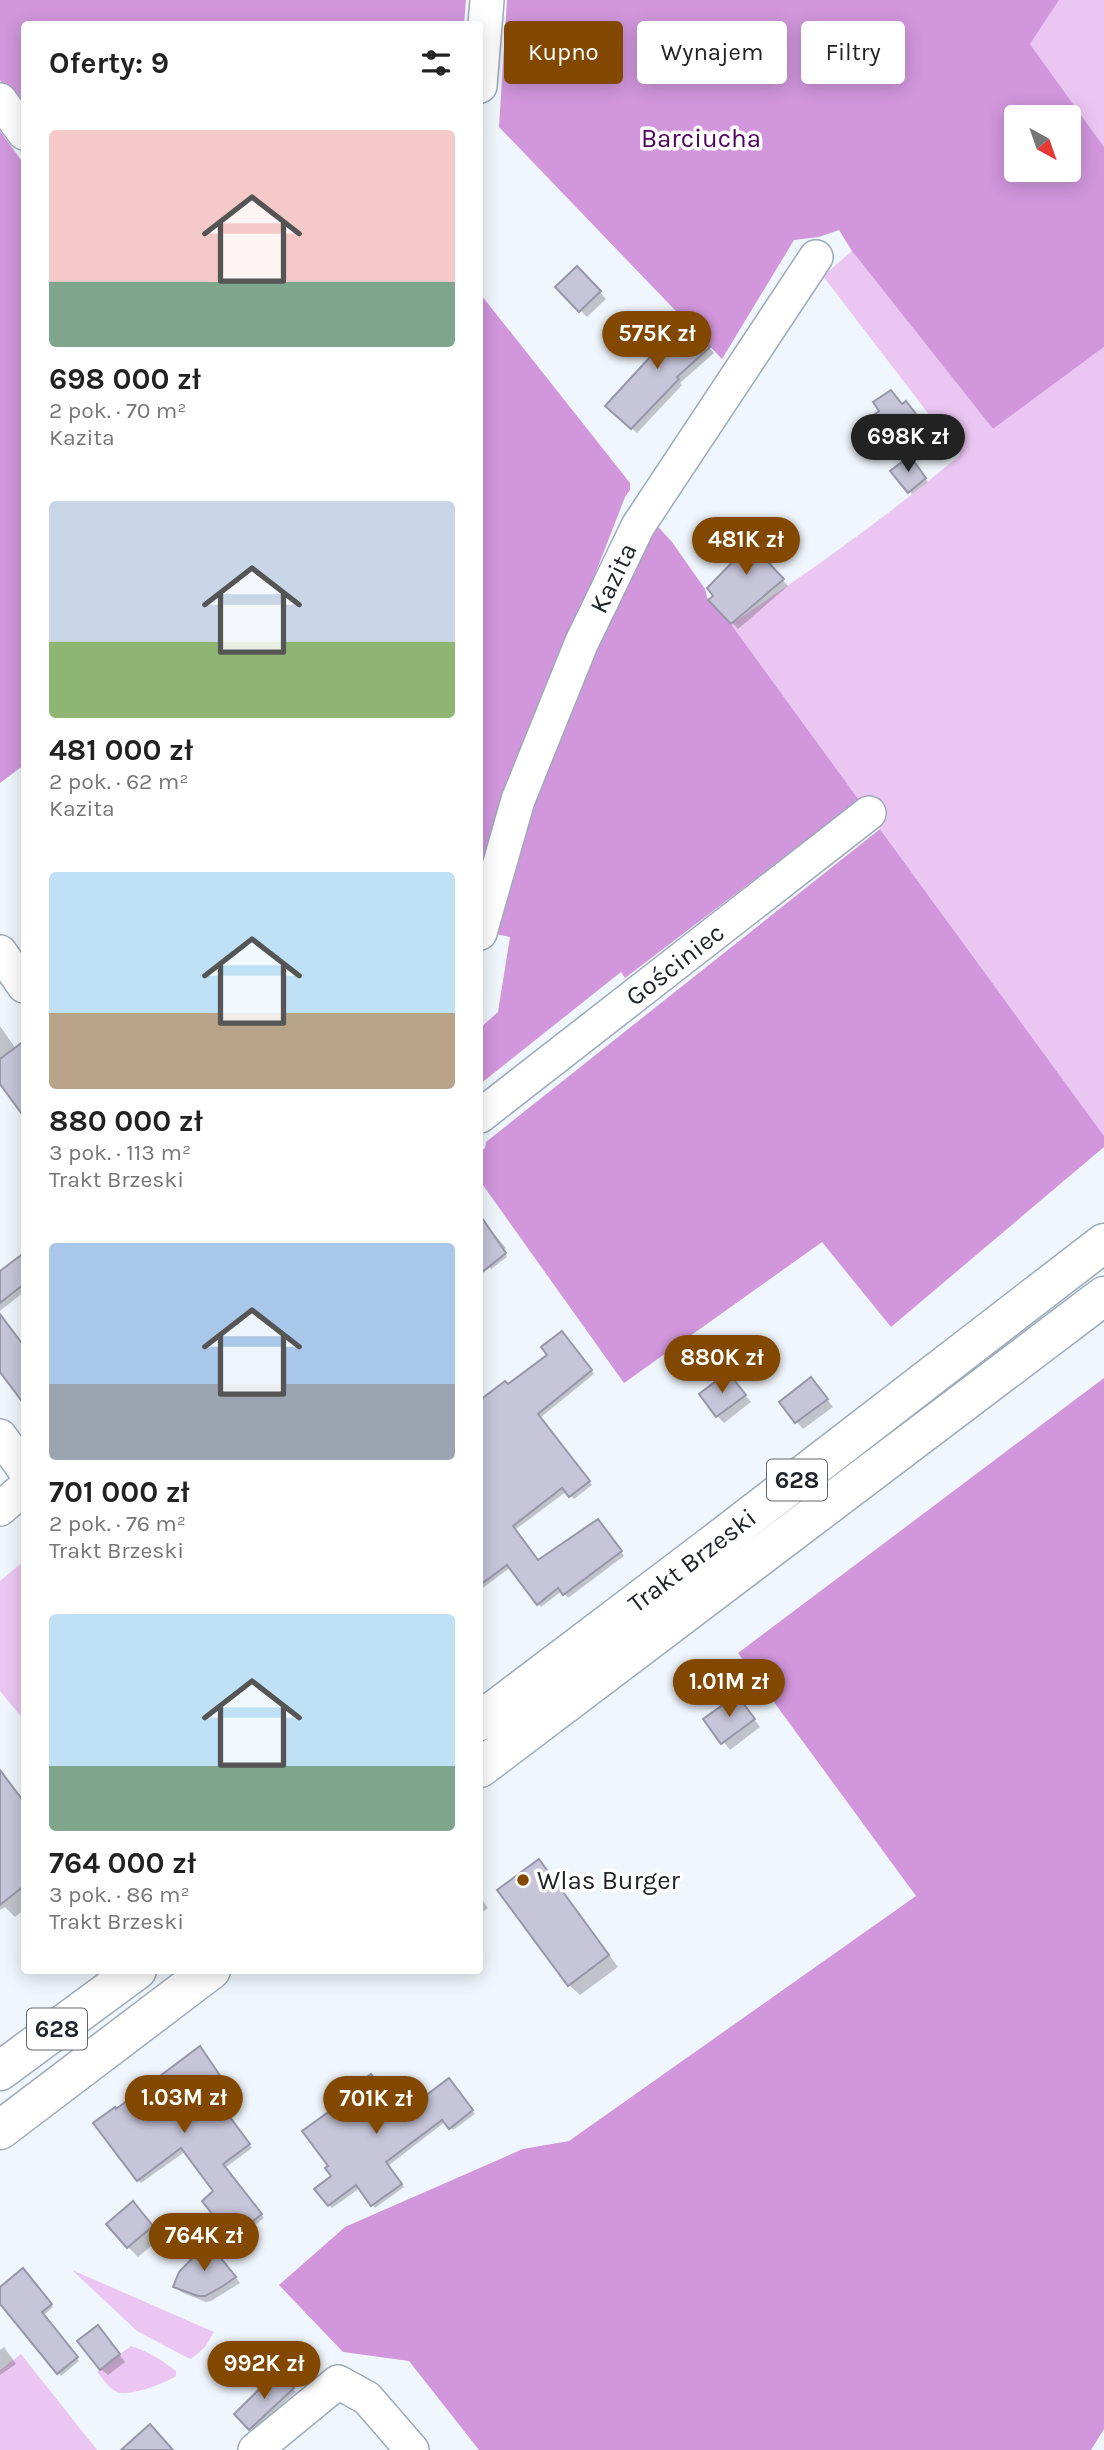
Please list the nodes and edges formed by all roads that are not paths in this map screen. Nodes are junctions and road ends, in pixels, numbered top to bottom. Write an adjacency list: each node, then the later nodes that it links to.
1 (487, 0): 2 (street)
2 (483, 49)
3 (0, 100): 4 (street)
4 (21, 129)
5 (816, 257): 7 (street, Kazita)
6 (869, 813): 10 (street, Gościniec)
7 (483, 922)
8 (0, 952): 9 (street)
9 (21, 982)
10 (483, 1114)
11 (1104, 1243): 17 (main road, Trakt Brzeski / 628)
12 (1104, 1296): 18 (main road, Trakt Brzeski / 628)
13 (0, 1436): 14 (street)
14 (21, 1465)
15 (21, 1491): 16 (street)
16 (0, 1509)
17 (483, 1719)
18 (483, 1766)
19 (132, 1974): 21 (main road, 628)
20 (206, 1974): 22 (main road, 628)
21 (0, 2071)
22 (0, 2130)
23 (255, 2450): 24 (street)
24 (412, 2450)

